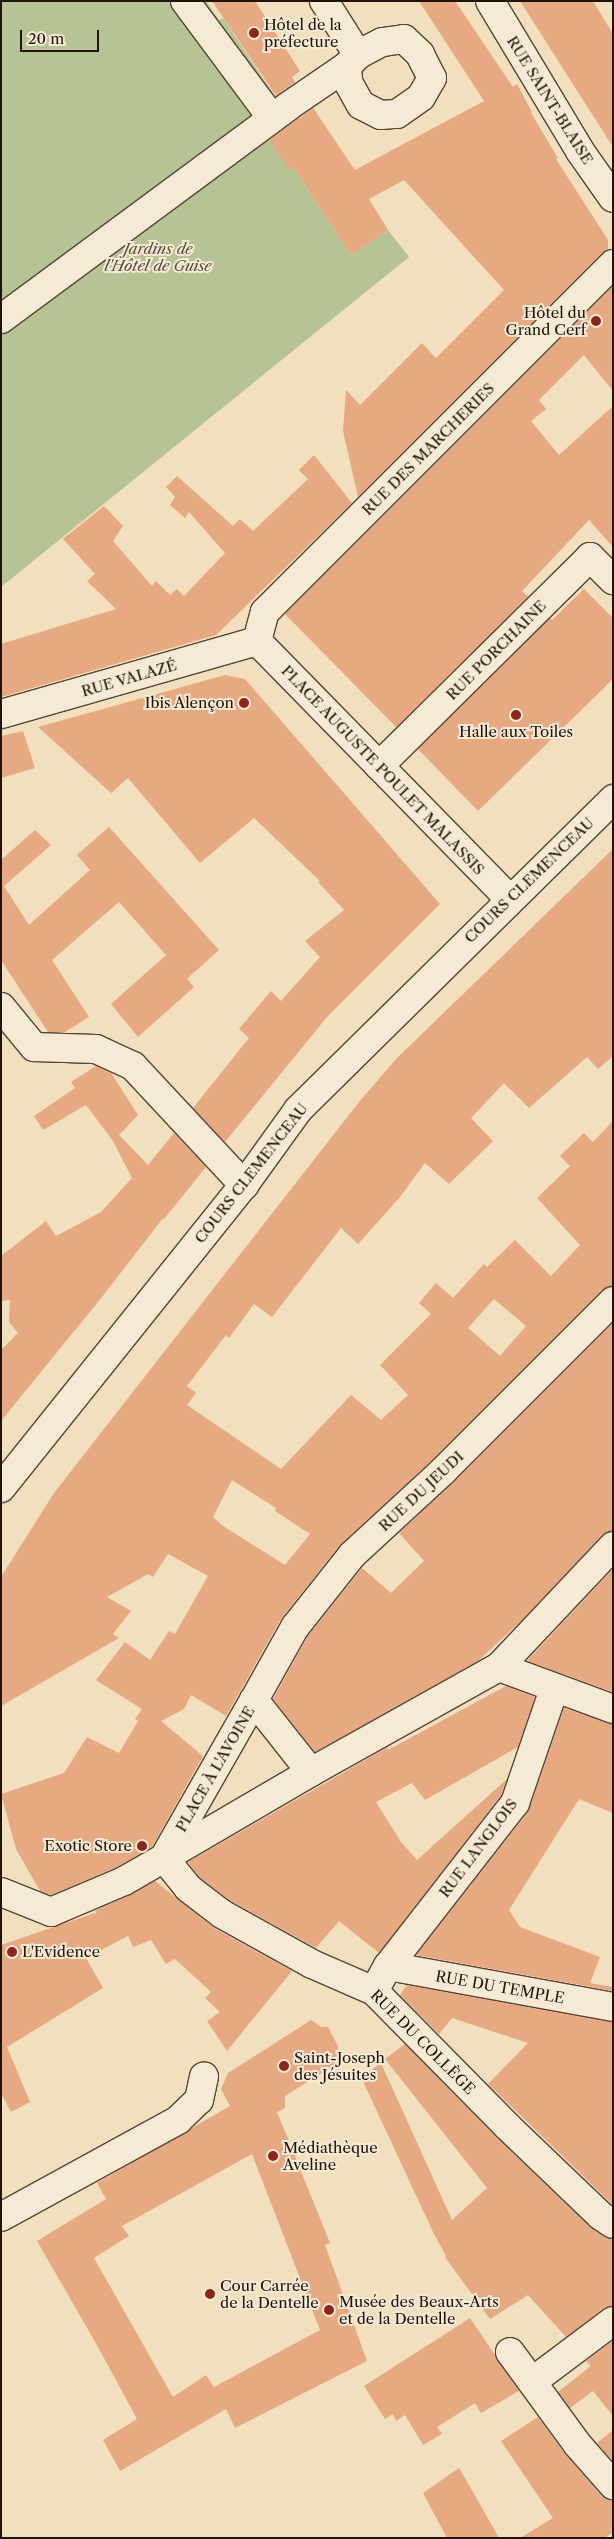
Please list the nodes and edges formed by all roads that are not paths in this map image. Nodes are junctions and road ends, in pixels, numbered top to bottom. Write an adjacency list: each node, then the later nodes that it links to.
1 (185, 1): 4 (street)
2 (324, 1): 4 (street)
3 (490, 1): 5 (street, RUE SAINT-BLAISE)
4 (272, 118): 7 (street)
5 (613, 198)
6 (613, 264): 9 (street, RUE DES MARCHERIES)
7 (1, 319)
8 (613, 580): 11 (street, RUE PORCHAINE)
9 (257, 641): 10 (street, RUE VALAZÉ); 11 (street, PLACE AUGUSTE POULET MALASSIS)
10 (1, 714)
11 (379, 766): 13 (street, PLACE AUGUSTE POULET MALASSIS)
12 (613, 799): 13 (street, COURS CLEMENCEAU)
13 (510, 899): 15 (street, COURS CLEMENCEAU)
14 (1, 1008): 15 (street)
15 (244, 1184): 17 (street, COURS CLEMENCEAU)
16 (613, 1301): 21 (street, RUE DU JEUDI)
17 (1, 1488)
18 (613, 1546): 19 (street)
19 (499, 1667): 20 (street); 23 (street)
20 (554, 1689): 22 (street); 26 (street, RUE LANGLOIS)
21 (254, 1700): 23 (street, PLACE À L'AVOINE); 24 (street, PLACE À L'AVOINE)
22 (613, 1710)
23 (311, 1772): 24 (street, PLACE À L'AVOINE)
24 (164, 1858): 25 (street); 27 (street, RUE DU COLLÈGE)
25 (1, 1892)
26 (388, 1966): 27 (street, RUE LANGLOIS); 28 (street, RUE DU TEMPLE)
27 (374, 1991): 31 (street, RUE DU COLLÈGE)
28 (613, 2007)
29 (204, 2077): 30 (street)
30 (1, 2217)
31 (613, 2224)
32 (613, 2321): 34 (street)
33 (510, 2352): 34 (street)
34 (533, 2381): 35 (street)
35 (613, 2485)

